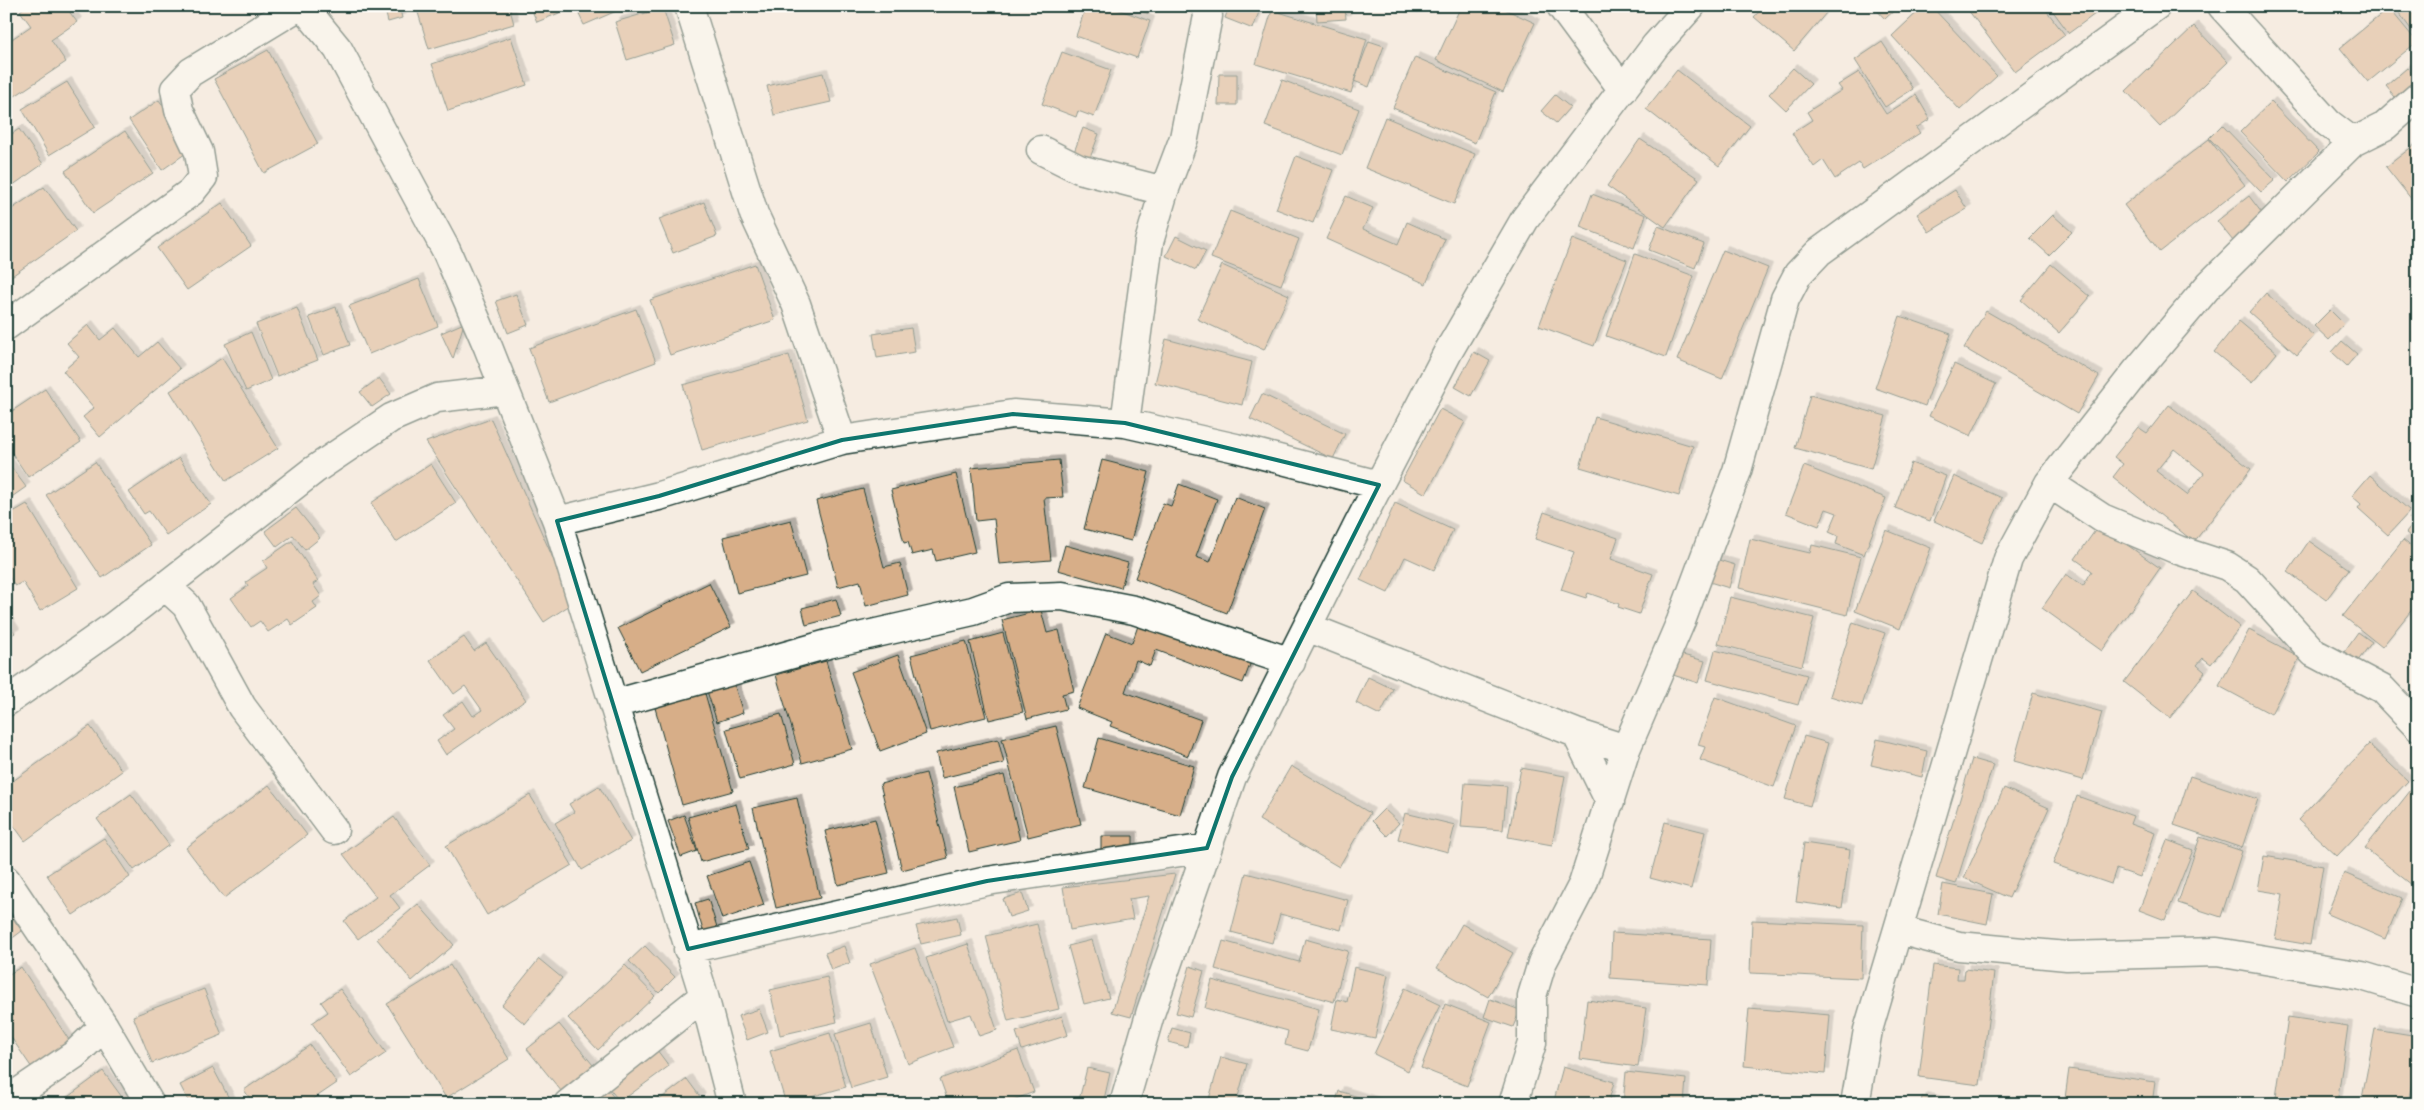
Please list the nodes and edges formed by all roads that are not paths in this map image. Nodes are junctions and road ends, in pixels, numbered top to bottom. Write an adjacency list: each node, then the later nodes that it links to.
1 (299, 6): 14 (street)
2 (304, 6): 15 (street)
3 (688, 6): 17 (street)
4 (1206, 6): 13 (street)
5 (1561, 6): 9 (street)
6 (1691, 6): 9 (street)
7 (2156, 6): 28 (street)
8 (2222, 6): 11 (street)
9 (1623, 90): 19 (street)
10 (2418, 98): 11 (street)
11 (2353, 142): 18 (street)
12 (1041, 150): 13 (street)
13 (1164, 191): 16 (street)
14 (6, 326)
15 (504, 390): 20 (street); 21 (street)
16 (1124, 423): 17 (street); 19 (street)
17 (842, 440): 20 (street)
18 (2049, 483): 26 (street); 33 (street)
19 (1379, 485): 22 (street)
20 (557, 522): 25 (street)
21 (165, 586): 24 (street); 30 (street)
22 (1307, 627): 23 (street); 27 (street)
23 (1290, 662): 25 (street); 31 (street)
24 (6, 702)
25 (614, 704): 34 (street)
26 (2418, 727)
27 (1576, 733): 28 (street); 29 (street)
28 (1626, 749): 29 (street)
29 (1610, 802): 43 (street)
30 (334, 830)
31 (1208, 848): 34 (street); 42 (street)
32 (6, 880): 37 (street)
33 (1899, 930): 35 (street); 44 (street)
34 (688, 949): 36 (street)
35 (2418, 993)
36 (704, 996): 40 (street); 41 (street)
37 (104, 1026): 38 (street); 39 (street)
38 (6, 1101)
39 (150, 1104)
40 (568, 1104)
41 (732, 1104)
42 (1124, 1104)
43 (1513, 1104)
44 (1855, 1104)

